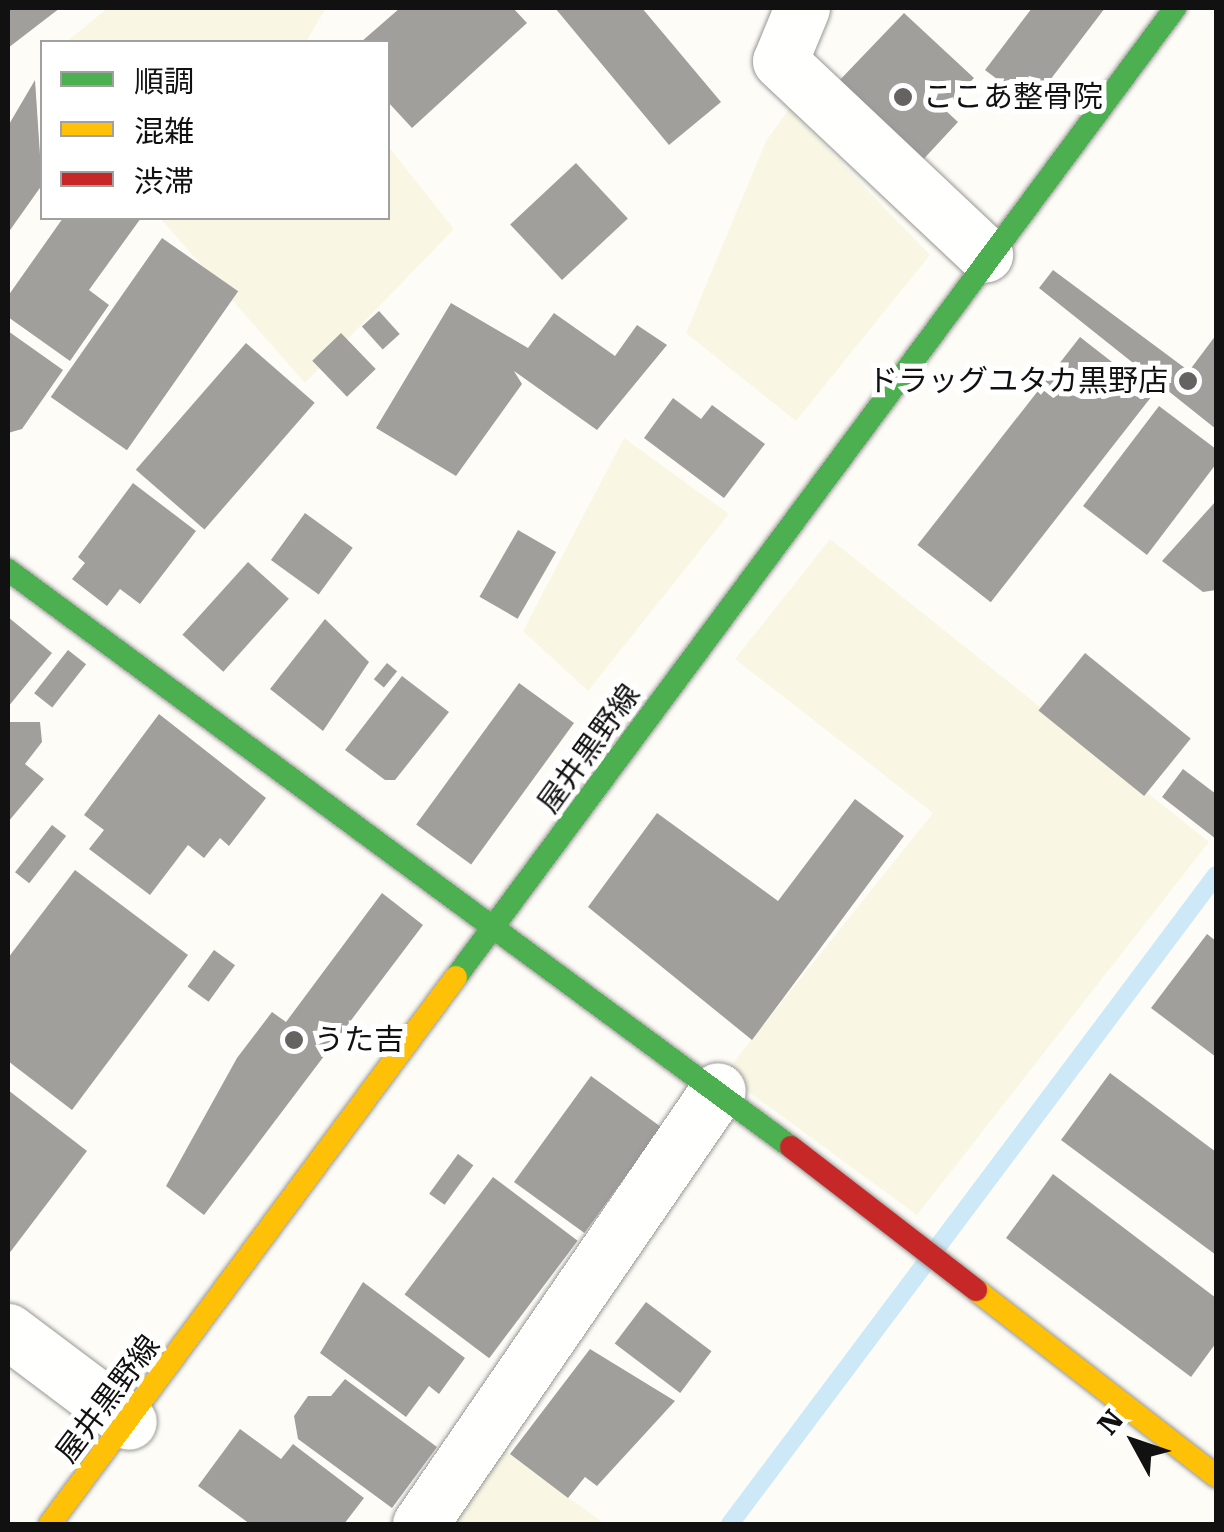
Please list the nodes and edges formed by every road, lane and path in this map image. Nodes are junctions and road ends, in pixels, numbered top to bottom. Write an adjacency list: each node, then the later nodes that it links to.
1 (802, 8): 3 (street)
2 (1175, 8): 3 (main road, 屋井黒野線)
3 (985, 254): 5 (main road, 屋井黒野線)
4 (8, 570): 5 (main road)
5 (495, 929): 6 (main road); 8 (main road, 屋井黒野線)
6 (718, 1090): 9 (main road); 11 (street)
7 (8, 1330): 8 (street)
8 (129, 1422): 10 (main road, 屋井黒野線)
9 (1216, 1476)
10 (50, 1524)
11 (420, 1524)

